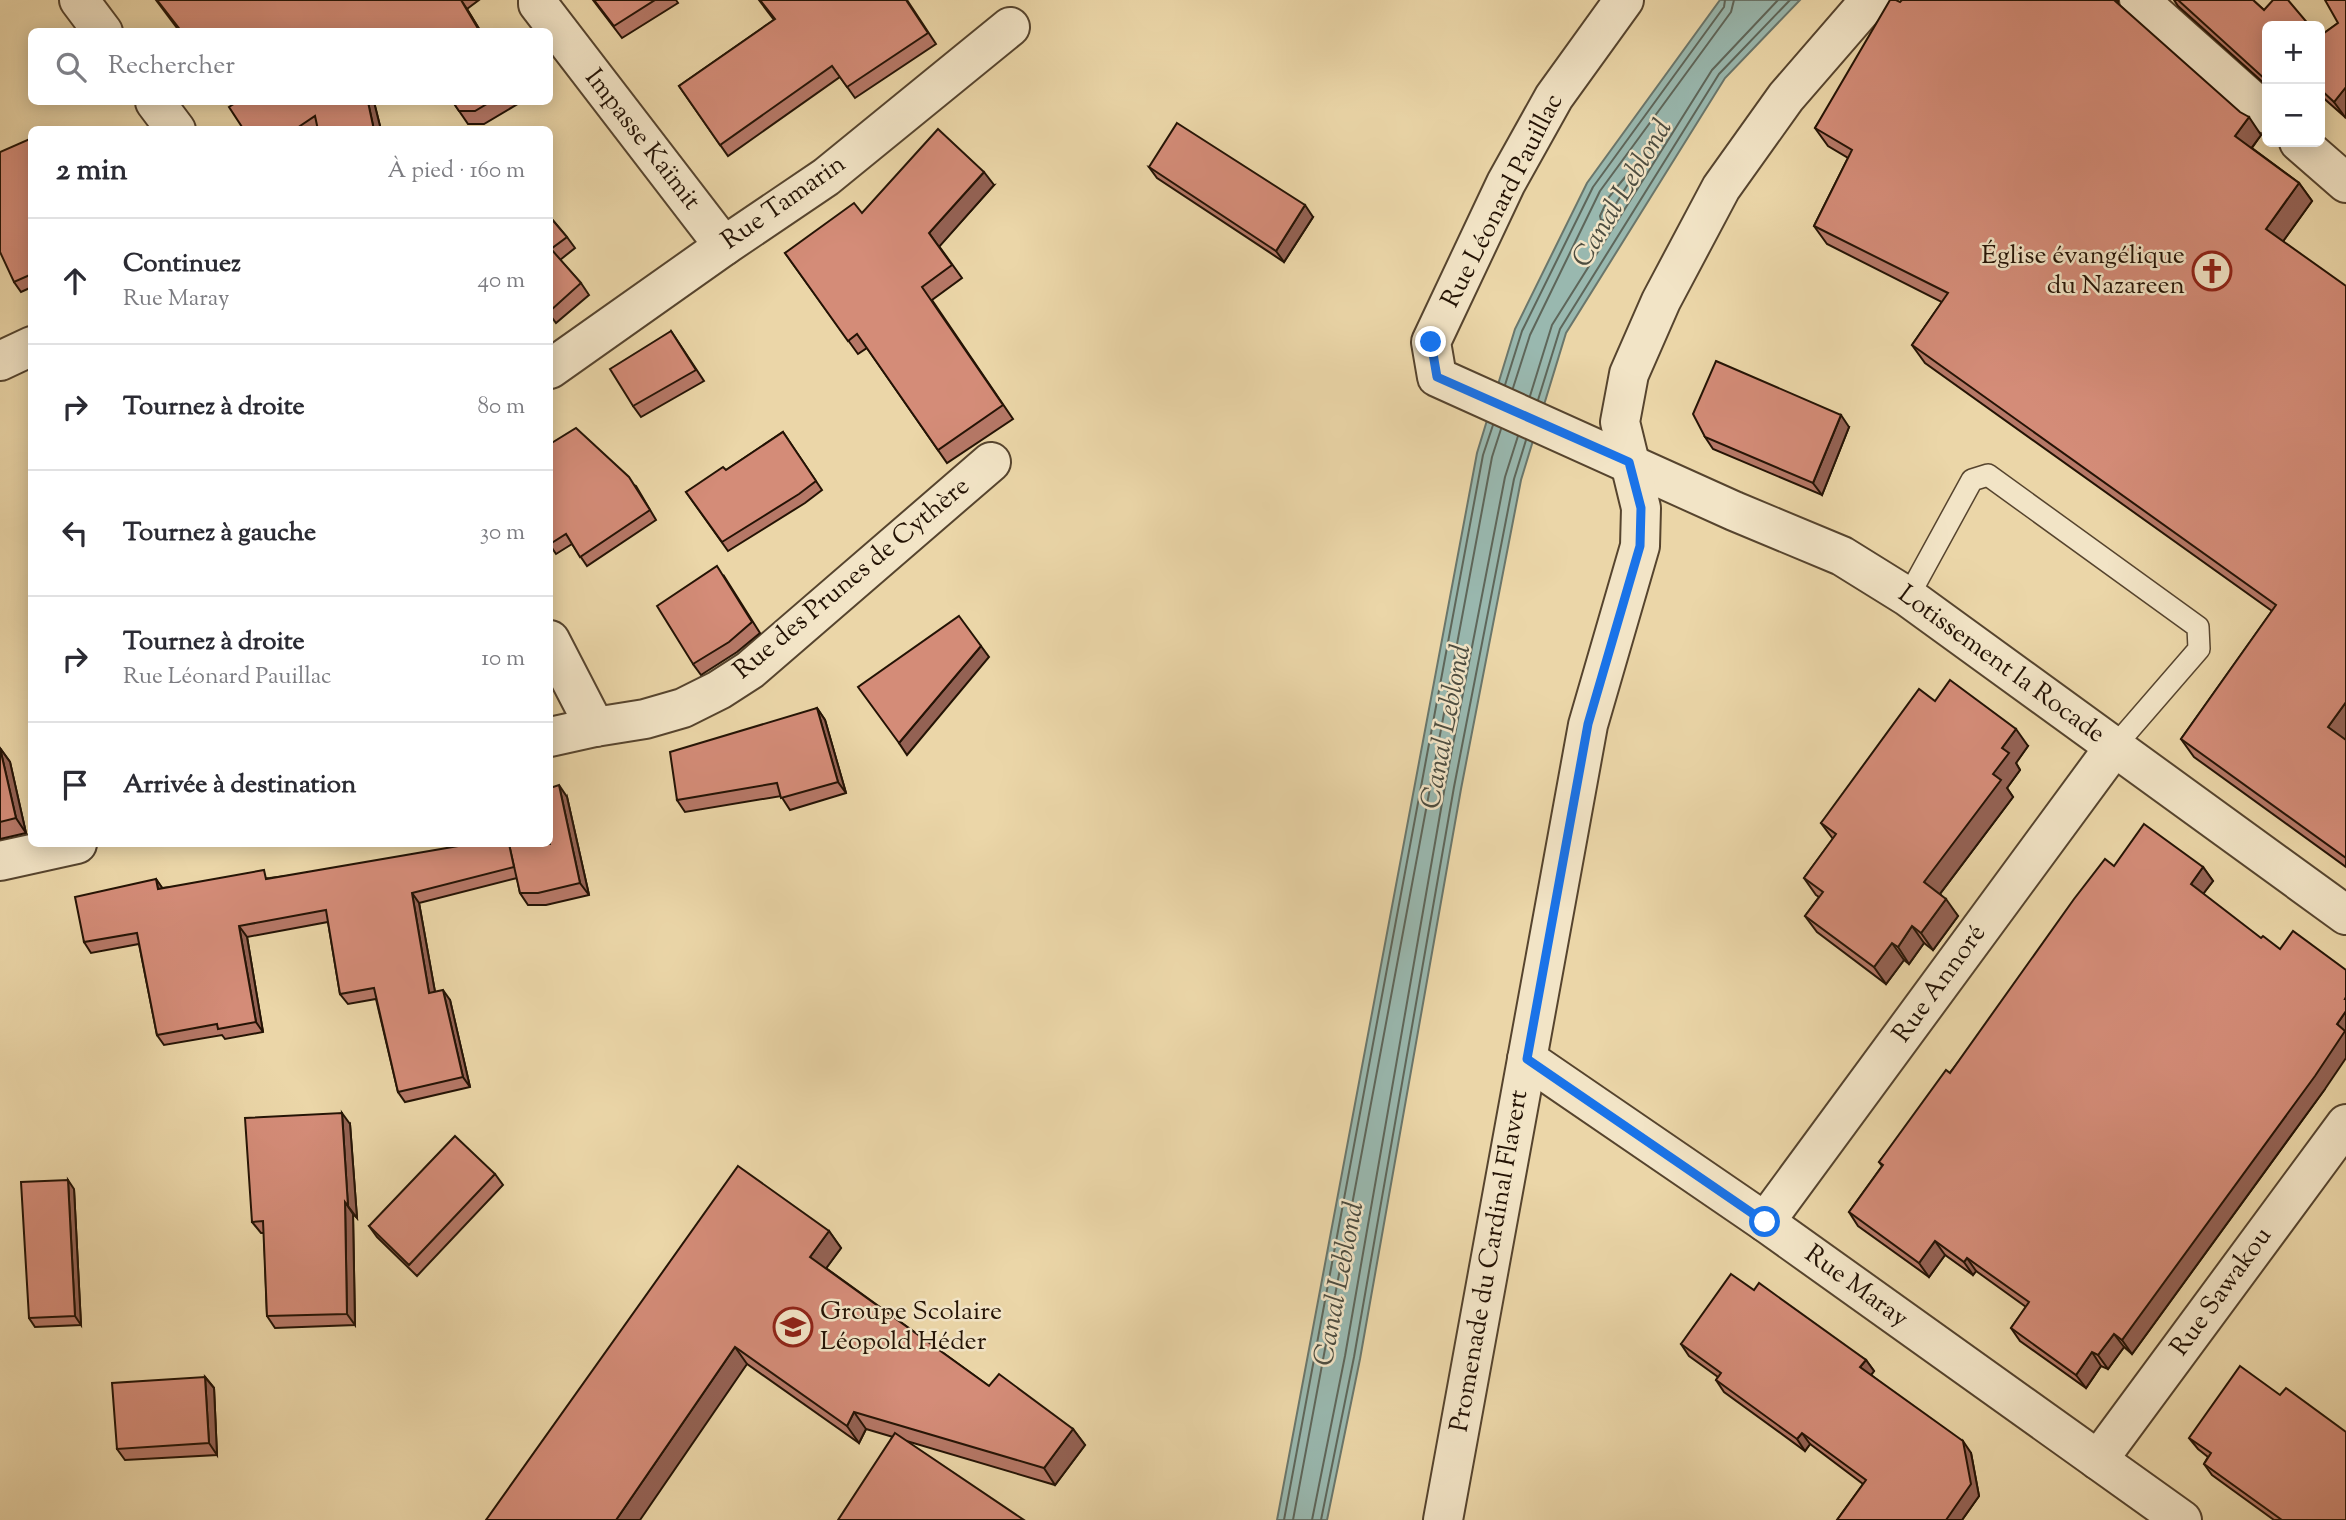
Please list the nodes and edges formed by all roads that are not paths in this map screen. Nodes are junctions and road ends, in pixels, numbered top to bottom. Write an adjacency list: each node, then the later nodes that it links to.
1 (79, 0): 7 (street)
2 (538, 0): 13 (street, Impasse Kaïmit)
3 (1624, 0): 17 (street, Rue Léonard Pauillac)
4 (1870, 0): 19 (street, Promenade du Cardinal Flavert)
5 (2138, 0): 9 (street)
6 (1010, 27): 13 (street, Rue Tamarin)
7 (100, 28)
8 (157, 105): 10 (street)
9 (2262, 110)
10 (173, 126)
11 (2305, 147): 12 (street)
12 (2346, 183)
13 (724, 246): 16 (street, Rue Tamarin)
14 (28, 348): 15 (street)
15 (0, 361)
16 (553, 367)
17 (1437, 377): 19 (street, Lotissement la Rocade)
18 (990, 462): 22 (street, Rue des Prunes de Cythère)
19 (1629, 462): 20 (street, Lotissement la Rocade); 28 (street, Promenade du Cardinal Flavert)
20 (1908, 597): 24 (street, Lotissement la Rocade); 24 (lane)
21 (553, 646): 22 (street)
22 (595, 727): 23 (street, Rue des Prunes de Cythère)
23 (553, 736)
24 (2115, 746): 27 (street, Lotissement la Rocade); 30 (street, Rue Annoré)
25 (63, 847): 26 (street)
26 (0, 861)
27 (2346, 915)
28 (1527, 1059): 30 (street, Rue Maray); 32 (street, Promenade du Cardinal Flavert)
29 (2346, 1124): 31 (street, Rue Sawakou)
30 (1765, 1222): 31 (street, Rue Maray)
31 (2098, 1460): 33 (street, Rue Maray)
32 (1443, 1520)
33 (2182, 1520)

